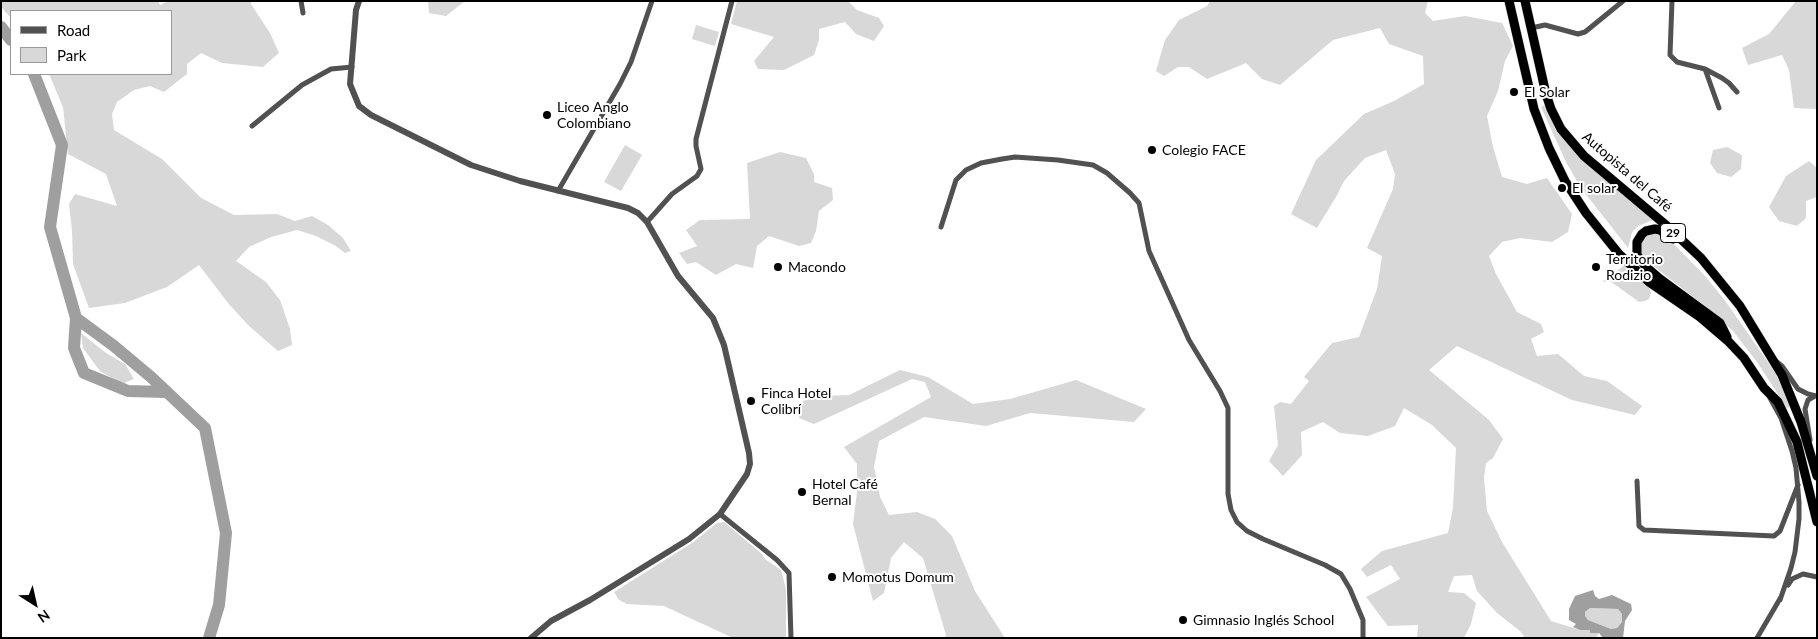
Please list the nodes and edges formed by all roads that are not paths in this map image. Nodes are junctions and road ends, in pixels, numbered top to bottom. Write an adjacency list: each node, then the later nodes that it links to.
1 (301, 1): 9 (street)
2 (359, 1): 11 (street)
3 (652, 1): 16 (street)
4 (732, 1): 17 (street)
5 (1509, 1): 20 (highway)
6 (1525, 1): 10 (highway, Autopista del Café / 29)
7 (1623, 1): 10 (street)
8 (1672, 1): 12 (street)
9 (303, 13)
10 (1530, 28): 19 (highway, Autopista del Café / 29)
11 (352, 67): 15 (street); 16 (street)
12 (1705, 69): 13 (street); 14 (street)
13 (1737, 92)
14 (1719, 108)
15 (252, 126)
16 (558, 191): 17 (street)
17 (647, 222): 28 (street)
18 (941, 227): 34 (street)
19 (1740, 306): 20 (highway); 21 (highway, Autopista del Café / 29)
20 (1728, 341): 22 (highway)
21 (1773, 358): 23 (street); 24 (highway, Autopista del Café / 29)
22 (1764, 388): 27 (street); 29 (highway)
23 (1816, 396): 24 (street)
24 (1811, 453): 25 (highway, Autopista del Café / 29)
25 (1817, 476)
26 (1636, 481): 27 (street)
27 (1798, 485): 31 (street)
28 (720, 514): 32 (street); 33 (street)
29 (1817, 522)
30 (1817, 577): 31 (street)
31 (1780, 600): 35 (street)
32 (531, 638)
33 (791, 638)
34 (1363, 638)
35 (1757, 638)

